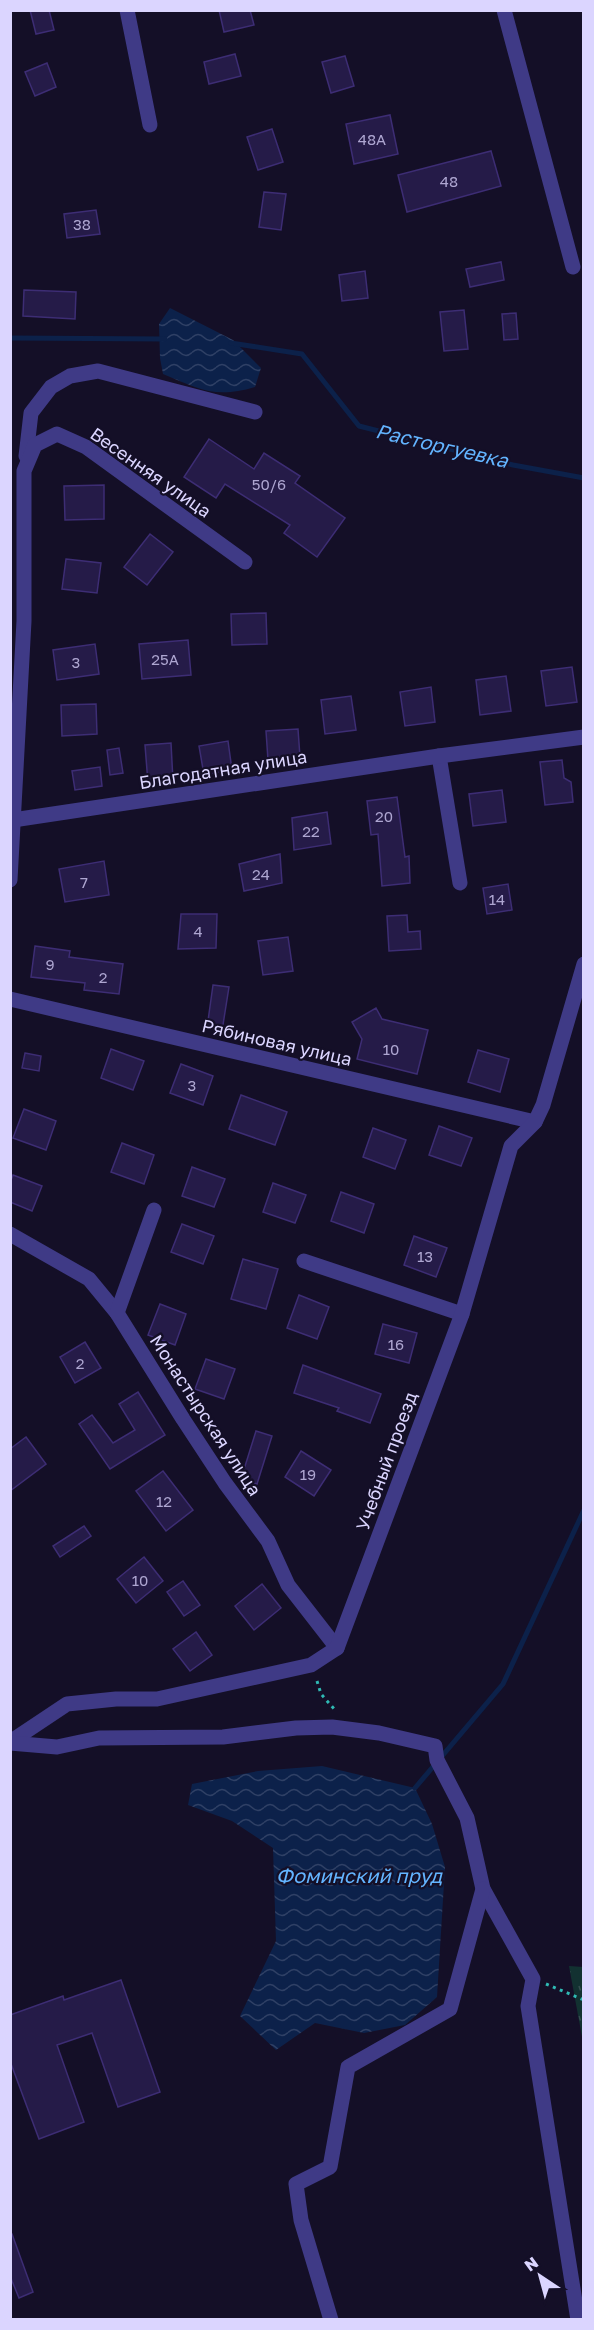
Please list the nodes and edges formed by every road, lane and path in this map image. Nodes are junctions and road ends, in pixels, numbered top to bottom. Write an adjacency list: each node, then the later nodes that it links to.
1 (127, 10): 3 (street)
2 (504, 10): 4 (street)
3 (150, 125)
4 (573, 267)
5 (255, 412): 6 (street)
6 (24, 471): 7 (street, Весенняя улица); 8 (street, Весенняя улица)
7 (245, 562)
8 (17, 620): 11 (street, Весенняя улица)
9 (584, 737): 10 (street, Благодатная улица)
10 (439, 756): 11 (street, Благодатная улица); 13 (street)
11 (13, 820): 12 (street, Весенняя улица)
12 (10, 880)
13 (460, 882)
14 (584, 964): 16 (street, Учебный проезд)
15 (10, 999): 16 (street, Рябиновая улица)
16 (535, 1122): 21 (street, Учебный проезд)
17 (154, 1210): 20 (street)
18 (10, 1234): 20 (street, Монастырская улица)
19 (304, 1261): 21 (street)
20 (117, 1314): 22 (street, Монастырская улица)
21 (462, 1314): 22 (street, Учебный проезд)
22 (337, 1648): 23 (street)
23 (311, 1665): 24 (path); 25 (street)
24 (340, 1714)
25 (10, 1742): 26 (street)
26 (483, 1889): 27 (street); 29 (street)
27 (533, 1979): 28 (path); 30 (street)
28 (584, 2000)
29 (332, 2319)
30 (578, 2319)

